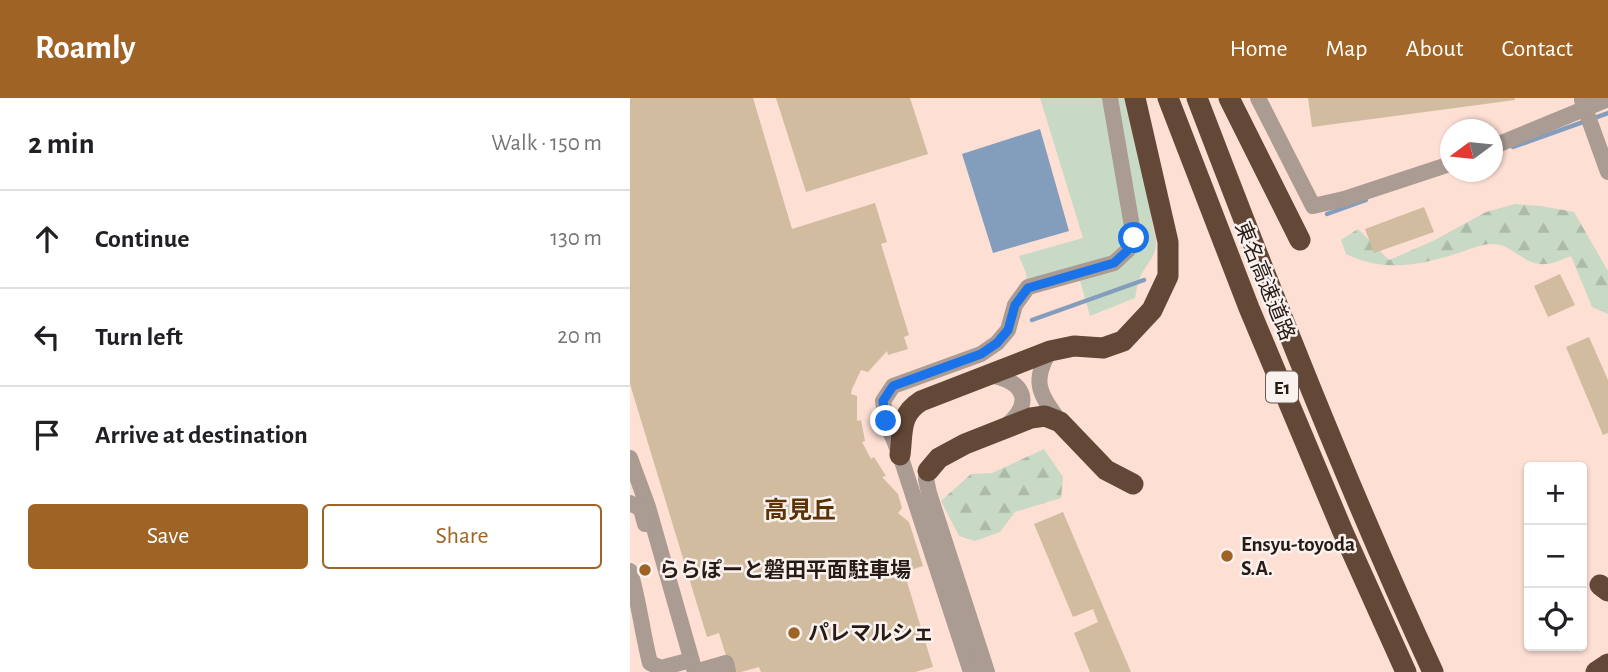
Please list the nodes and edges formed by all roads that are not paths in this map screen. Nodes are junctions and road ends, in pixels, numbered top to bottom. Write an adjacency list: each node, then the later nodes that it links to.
1 (1110, 98): 17 (street)
2 (1135, 98): 13 (highway)
3 (1168, 98): 30 (highway, 東名高速道路 / E1)
4 (1197, 98): 31 (highway, 東名高速道路 / E1)
5 (1229, 98): 12 (highway)
6 (1258, 98): 10 (street)
7 (1608, 99): 8 (street)
8 (1586, 112): 9 (street); 11 (street)
9 (1503, 143)
10 (1440, 168)
11 (1608, 172)
12 (1300, 240)
13 (1050, 351): 14 (highway); 15 (street)
14 (989, 375): 16 (street); 17 (highway)
15 (1060, 422): 16 (highway); 20 (highway)
16 (1003, 428): 19 (highway)
17 (900, 455): 28 (street)
18 (631, 468): 24 (street)
19 (928, 471): 29 (street)
20 (1133, 484)
21 (630, 503): 24 (street)
22 (630, 571): 24 (street)
23 (630, 608): 26 (street)
24 (687, 661): 27 (street)
25 (1608, 664): 32 (highway)
26 (647, 670)
27 (728, 672)
28 (971, 672)
29 (987, 672)
30 (1406, 672)
31 (1433, 672)
32 (1597, 672)

